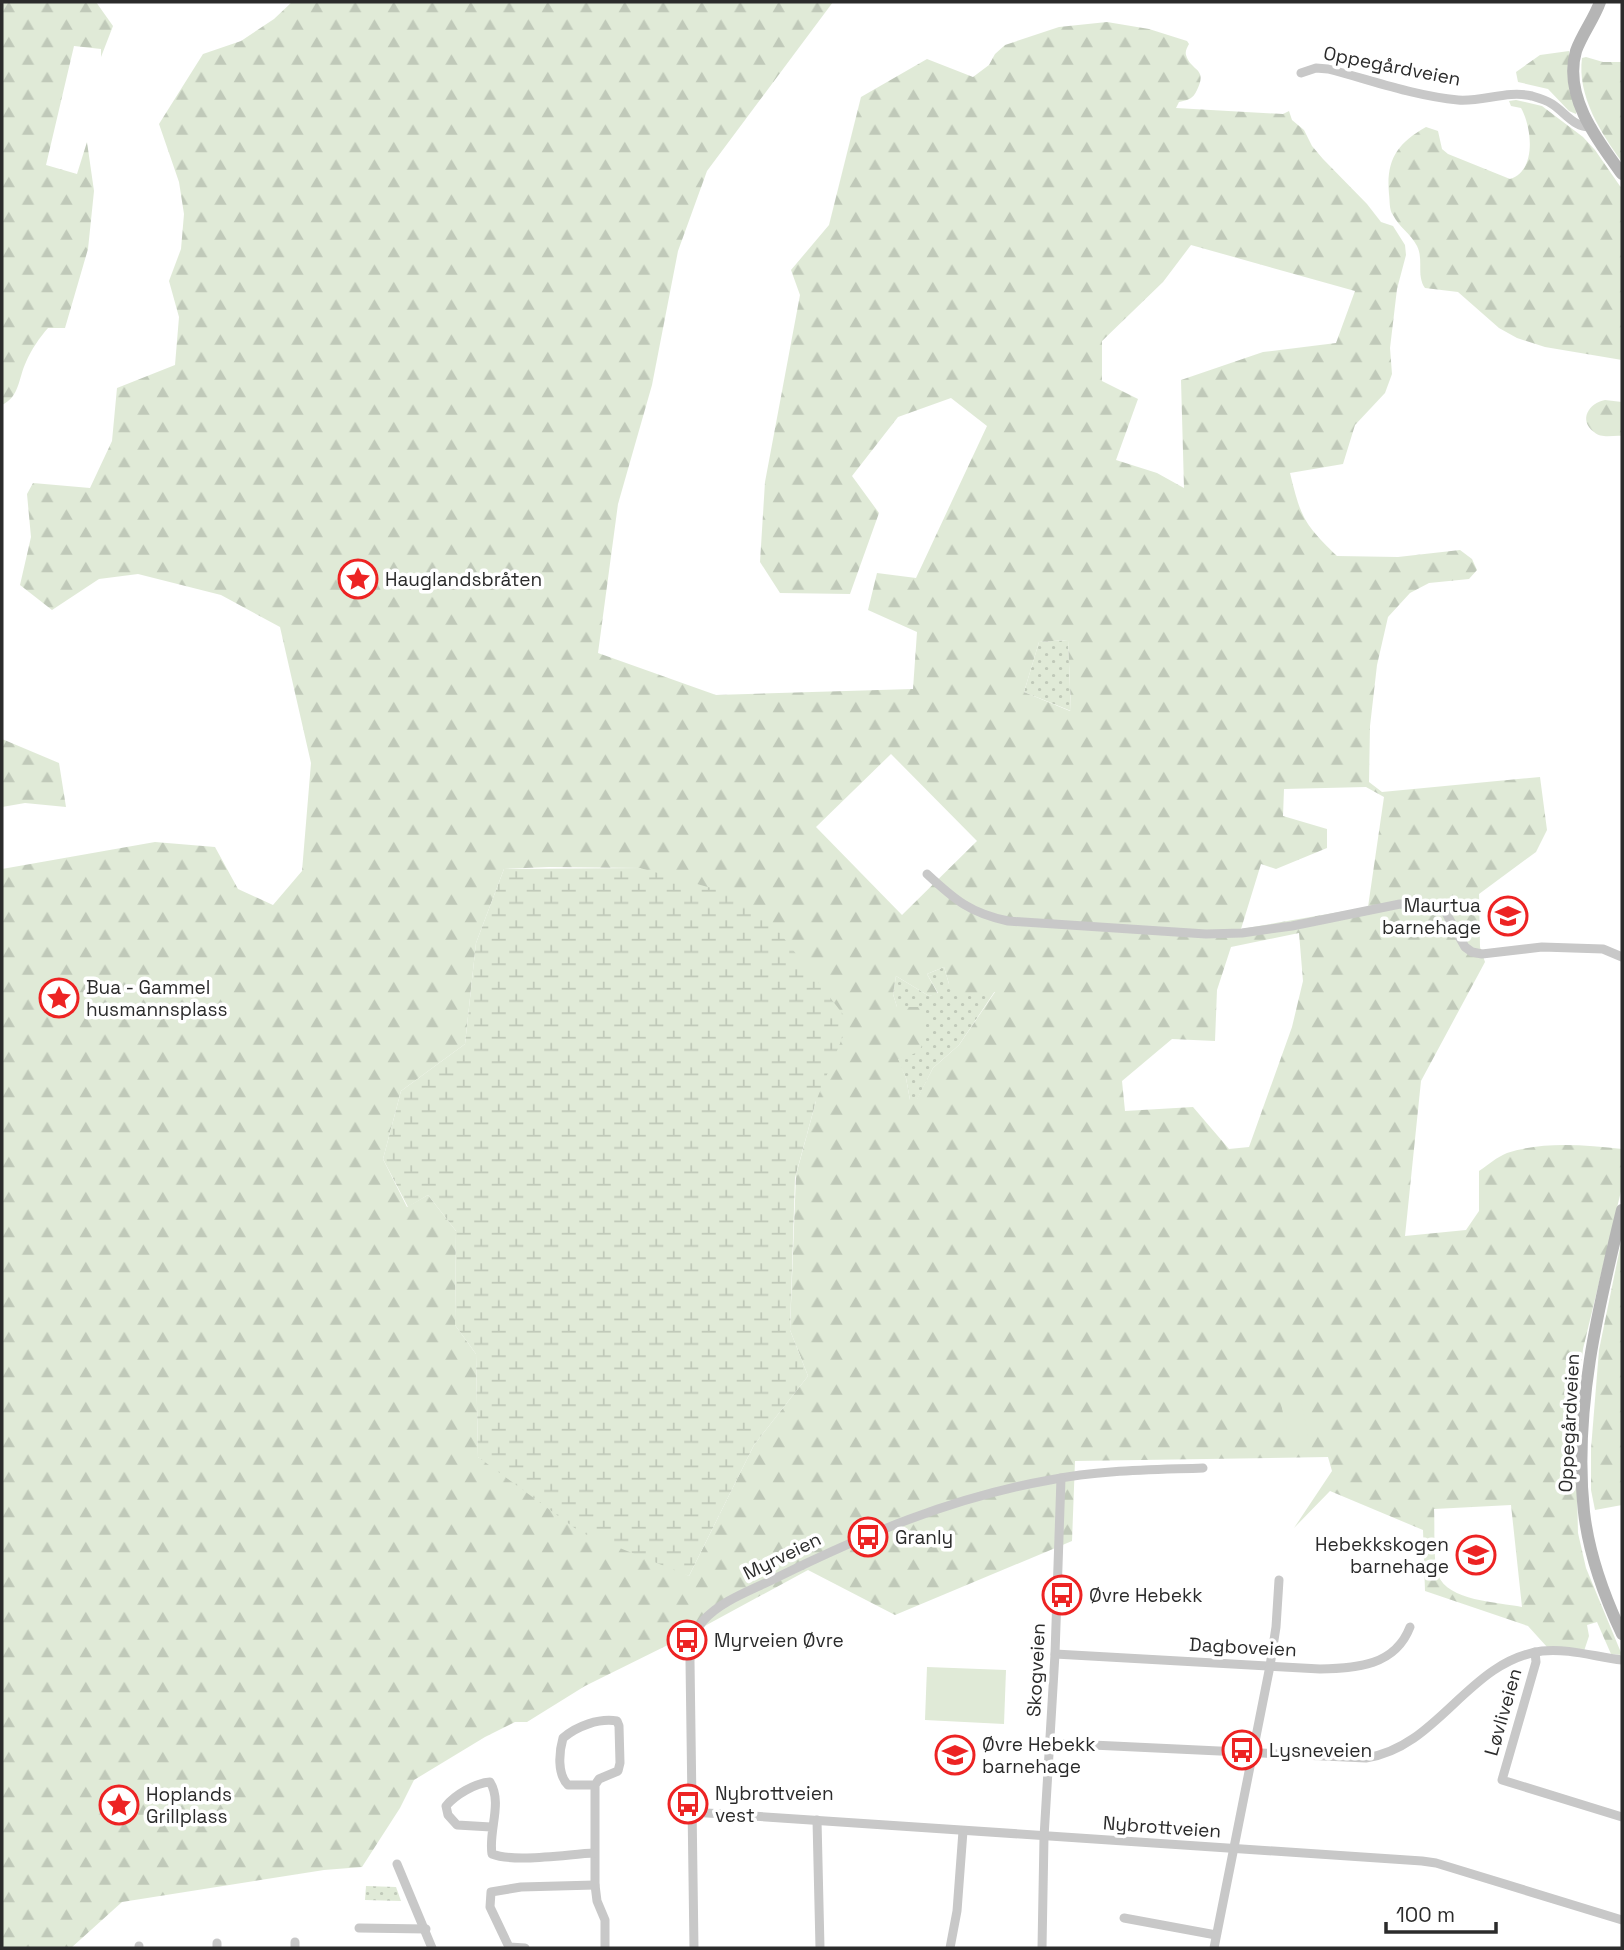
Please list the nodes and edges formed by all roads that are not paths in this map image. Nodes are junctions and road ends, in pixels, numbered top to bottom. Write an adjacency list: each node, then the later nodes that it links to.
1 (1600, 2): 3 (main road)
2 (1301, 73): 3 (street, Oppegårdveien)
3 (1592, 127): 4 (main road)
4 (1622, 174)
5 (927, 874): 6 (street)
6 (1622, 957)
7 (1622, 1210): 12 (main road, Oppegårdveien)
8 (1203, 1468): 9 (street, Myrveien)
9 (1061, 1478): 14 (street, Skogveien); 20 (street, Myrveien)
10 (1279, 1580): 16 (street)
11 (1410, 1627): 16 (street, Dagboveien)
12 (1622, 1634)
13 (1535, 1653): 15 (street); 18 (street); 21 (street, Løvliveien)
14 (1055, 1654): 16 (street, Dagboveien); 17 (street, Skogveien)
15 (1622, 1660)
16 (1270, 1666): 18 (street)
17 (1050, 1743): 18 (street); 25 (street, Skogveien)
18 (1251, 1753): 26 (street)
19 (595, 1785): 19 (street); 27 (street)
20 (692, 1812): 22 (street, Nybrottveien); 38 (street, Myrveien)
21 (1622, 1817)
22 (817, 1820): 24 (street, Nybrottveien); 39 (street)
23 (491, 1827): 23 (street); 27 (street)
24 (963, 1831): 25 (street, Nybrottveien); 40 (street)
25 (1044, 1837): 26 (street, Nybrottveien); 41 (street, Skogveien)
26 (1234, 1849): 31 (street, Nybrottveien); 34 (street)
27 (594, 1853): 29 (street)
28 (397, 1864): 33 (street)
29 (595, 1885): 36 (street); 37 (street)
30 (1124, 1918): 34 (street)
31 (1622, 1920)
32 (359, 1927): 33 (street)
33 (426, 1929): 35 (street)
34 (1216, 1935): 42 (street)
35 (432, 1948)
36 (524, 1948)
37 (605, 1948)
38 (694, 1948)
39 (820, 1948)
40 (950, 1948)
41 (1042, 1948)
42 (1214, 1948): 43 (street)
43 (1220, 1948)

